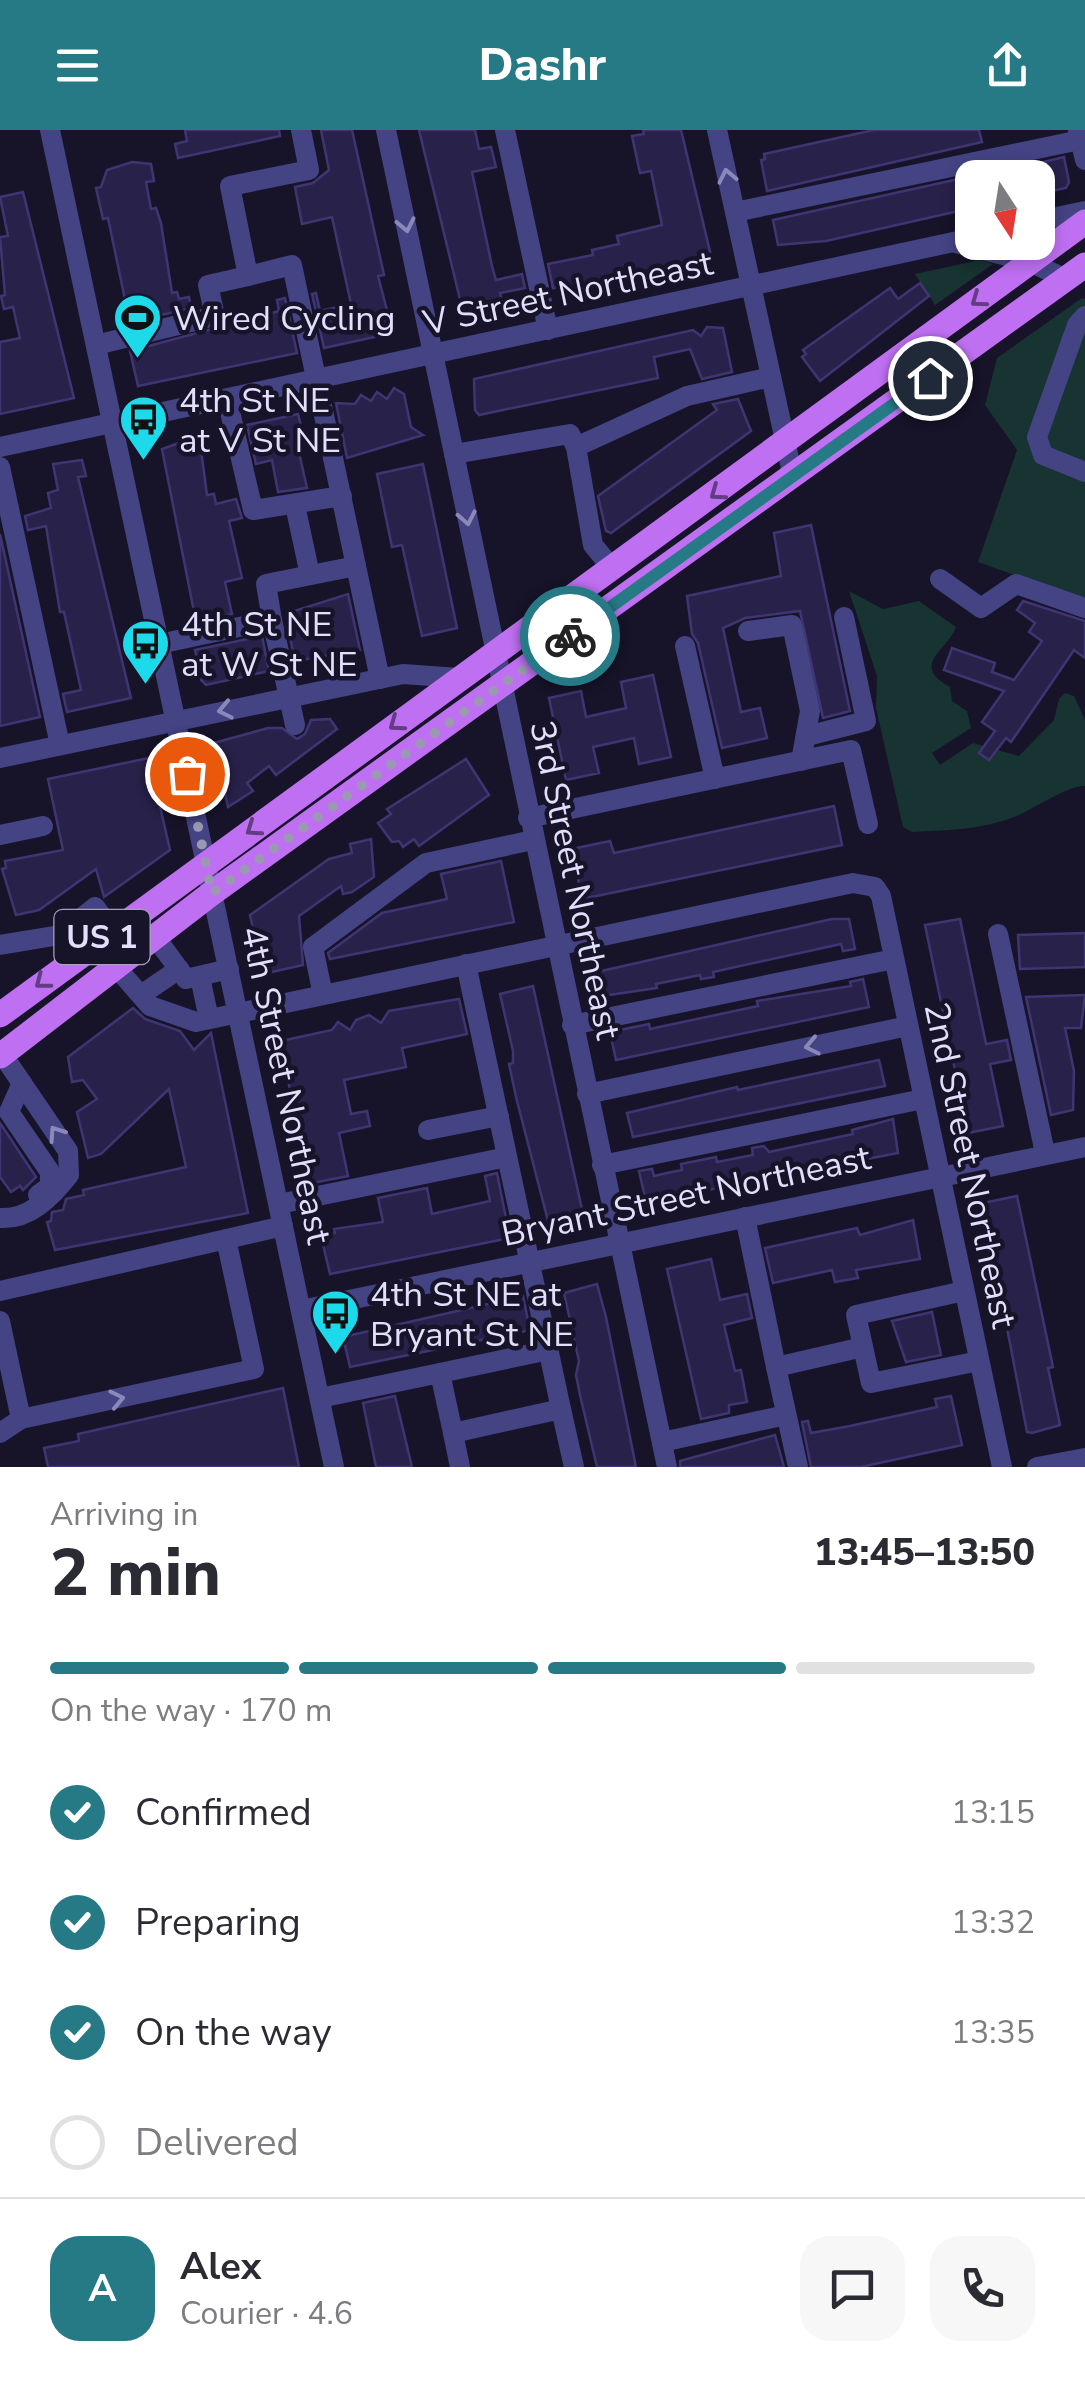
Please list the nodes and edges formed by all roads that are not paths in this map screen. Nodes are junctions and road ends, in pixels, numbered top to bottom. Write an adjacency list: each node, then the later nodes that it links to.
1 (50, 130): 19 (street, 4th Street Northeast)
2 (301, 130): 15 (street)
3 (386, 130): 20 (street, 3rd Street Northeast, one-way to 20)
4 (505, 130): 18 (street)
5 (723, 131): 8 (street, one-way to 5)
6 (1081, 143): 8 (street)
7 (1085, 211): 9 (street)
8 (735, 212): 16 (street)
9 (1055, 218)
10 (1085, 222): 13 (main road, US 1)
11 (955, 242): 16 (street, V Street Northeast)
12 (1024, 260): 13 (street)
13 (1030, 262): 14 (street); 25 (main road, US 1, one-way to 25)
14 (1076, 272): 31 (main road, US 1)
15 (248, 276): 19 (street); 22 (street)
16 (752, 287): 18 (street, V Street Northeast); 21 (street)
17 (1085, 316): 30 (street)
18 (548, 330): 20 (street, V Street Northeast)
19 (96, 345): 24 (street, 4th Street Northeast)
20 (433, 354): 22 (street, V Street Northeast); 28 (street, 3rd Street Northeast)
21 (772, 377): 25 (street); 27 (street)
22 (317, 379): 23 (street, V Street Northeast); 32 (street)
23 (226, 398): 24 (street, V Street Northeast); 33 (street)
24 (112, 423): 26 (street, V Street Northeast); 42 (street, 4th Street Northeast)
25 (786, 443): 31 (street); 35 (main road, US 1, one-way to 35)
26 (0, 447)
27 (576, 447): 28 (street); 35 (street)
28 (454, 454): 44 (street, 3rd Street Northeast, one-way to 44)
29 (0, 467): 52 (street)
30 (1085, 472)
31 (793, 477): 47 (main road, US 1)
32 (342, 496): 33 (street); 34 (street)
33 (295, 505): 36 (street)
34 (356, 566): 36 (street); 45 (street)
35 (612, 568): 44 (main road, US 1)
36 (310, 575): 40 (street)
37 (940, 579): 38 (street)
38 (1085, 608)
39 (844, 617): 51 (street)
40 (272, 620): 42 (street); 48 (street)
41 (748, 631): 51 (street)
42 (159, 644): 49 (street, 4th Street Northeast)
43 (685, 646): 55 (street)
44 (494, 653): 46 (main road, US 1); 47 (street, 3rd Street Northeast)
45 (380, 678): 46 (street); 48 (street)
46 (459, 678): 61 (main road, US 1, one-way to 61)
47 (500, 686): 56 (street, 3rd Street Northeast); 62 (main road, US 1)
48 (290, 697): 49 (street, one-way to 49); 50 (street)
49 (176, 720): 52 (street); 61 (street, 4th Street Northeast)
50 (295, 724)
51 (807, 736): 54 (street)
52 (60, 746): 53 (street)
53 (0, 758)
54 (800, 761): 55 (street); 57 (street)
55 (714, 779): 56 (street)
56 (528, 818): 60 (street, 3rd Street Northeast)
57 (868, 824)
58 (43, 826): 59 (street)
59 (0, 834)
60 (533, 840): 68 (street, 3rd Street Northeast); 76 (street)
61 (206, 863): 62 (street, 4th Street Northeast); 63 (main road, US 1)
62 (212, 893): 66 (main road, US 1); 73 (street, 4th Street Northeast)
63 (112, 930): 65 (street); 69 (main road, US 1)
64 (998, 934): 90 (street)
65 (60, 935): 67 (street); 69 (street)
66 (156, 938): 72 (main road, US 1); 74 (street)
67 (0, 946)
68 (555, 946): 70 (street, 2nd Street Northeast); 71 (street); 81 (street, 3rd Street Northeast)
69 (76, 956): 77 (main road, US 1, one-way to 77)
70 (894, 959): 81 (street); 82 (street, 2nd Street Northeast)
71 (466, 964): 76 (street); 87 (street)
72 (116, 968): 75 (street); 83 (main road, US 1)
73 (229, 970): 74 (street); 78 (street, 4th Street Northeast)
74 (188, 975): 75 (street); 79 (street); 80 (street)
75 (141, 995): 79 (street)
76 (323, 995): 78 (street)
77 (0, 1013): 83 (street)
78 (238, 1013): 80 (street); 94 (street, 4th Street Northeast)
79 (176, 1014): 80 (street)
80 (209, 1019)
81 (572, 1024): 85 (street, 3rd Street Northeast)
82 (908, 1026): 85 (street, one-way to 85); 86 (street, 2nd Street Northeast)
83 (4, 1053): 84 (street)
84 (22, 1082): 95 (street); 97 (street, one-way to 84)
85 (587, 1094): 92 (street, 3rd Street Northeast)
86 (922, 1099): 92 (street); 93 (street, 2nd Street Northeast)
87 (498, 1116): 88 (street); 91 (street)
88 (428, 1130)
89 (1085, 1147): 90 (street, Bryant Street Northeast)
90 (1045, 1153): 93 (street, Bryant Street Northeast)
91 (508, 1157): 94 (street); 101 (street)
92 (602, 1165): 100 (street, 3rd Street Northeast)
93 (939, 1176): 96 (street, Bryant Street Northeast); 103 (street, 2nd Street Northeast)
94 (278, 1204): 98 (street, 4th Street Northeast)
95 (0, 1210)
96 (745, 1217): 100 (street, Bryant Street Northeast); 109 (street)
97 (0, 1218)
98 (283, 1226): 99 (street); 104 (street, 4th Street Northeast)
99 (226, 1239): 102 (street); 114 (street, one-way to 99)
100 (619, 1244): 101 (street, Bryant Street Northeast); 117 (street, 3rd Street Northeast)
101 (530, 1262): 104 (street, Bryant Street Northeast); 107 (street)
102 (0, 1291)
103 (964, 1291): 106 (street); 108 (street, 2nd Street Northeast)
104 (301, 1310): 111 (street, 4th Street Northeast)
105 (0, 1320): 114 (street)
106 (863, 1347): 108 (street); 109 (street)
107 (549, 1350): 110 (street); 112 (street)
108 (979, 1362): 124 (street, 2nd Street Northeast)
109 (776, 1367): 113 (street)
110 (440, 1373): 111 (street); 116 (street)
111 (320, 1398): 119 (street, 4th Street Northeast)
112 (562, 1408): 116 (street); 121 (street)
113 (786, 1415): 117 (street); 123 (street)
114 (21, 1419): 115 (street)
115 (0, 1433)
116 (453, 1433): 120 (street)
117 (662, 1442): 122 (street, 3rd Street Northeast)
118 (1085, 1458): 125 (street)
119 (334, 1467)
120 (460, 1467)
121 (574, 1467)
122 (667, 1467)
123 (798, 1467)
124 (1002, 1467)
125 (1036, 1467)

